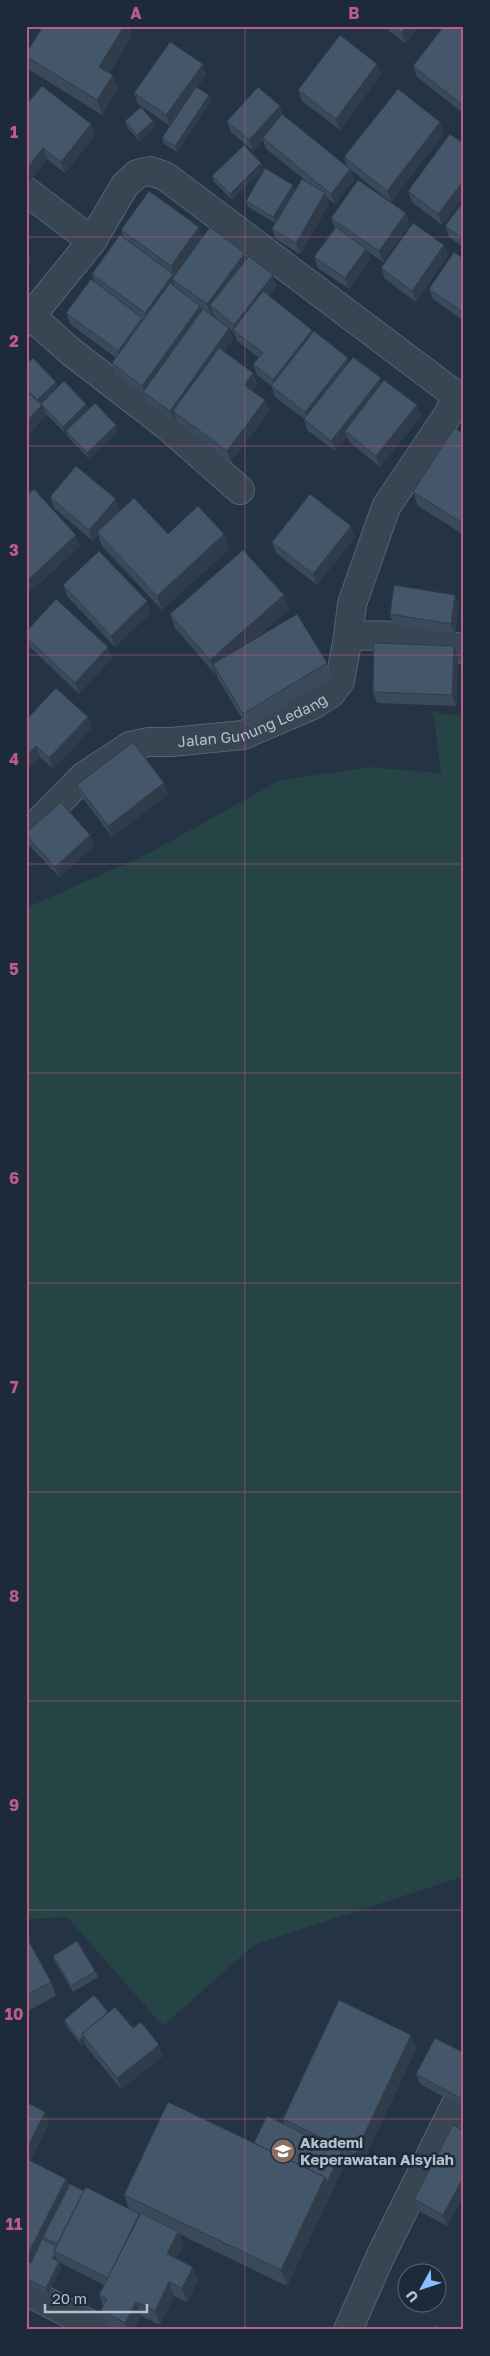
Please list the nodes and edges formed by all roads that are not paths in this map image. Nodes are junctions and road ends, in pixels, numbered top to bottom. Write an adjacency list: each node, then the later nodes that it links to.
1 (26, 190): 2 (street)
2 (92, 241): 3 (street); 5 (street, Jalan Gunung Ledang)
3 (29, 319): 4 (street)
4 (240, 490)
5 (348, 637): 6 (street); 7 (street, Jalan Gunung Ledang)
6 (464, 649)
7 (26, 832)
8 (455, 2106): 11 (street)
9 (26, 2291): 10 (street)
10 (101, 2330)
11 (348, 2330)

